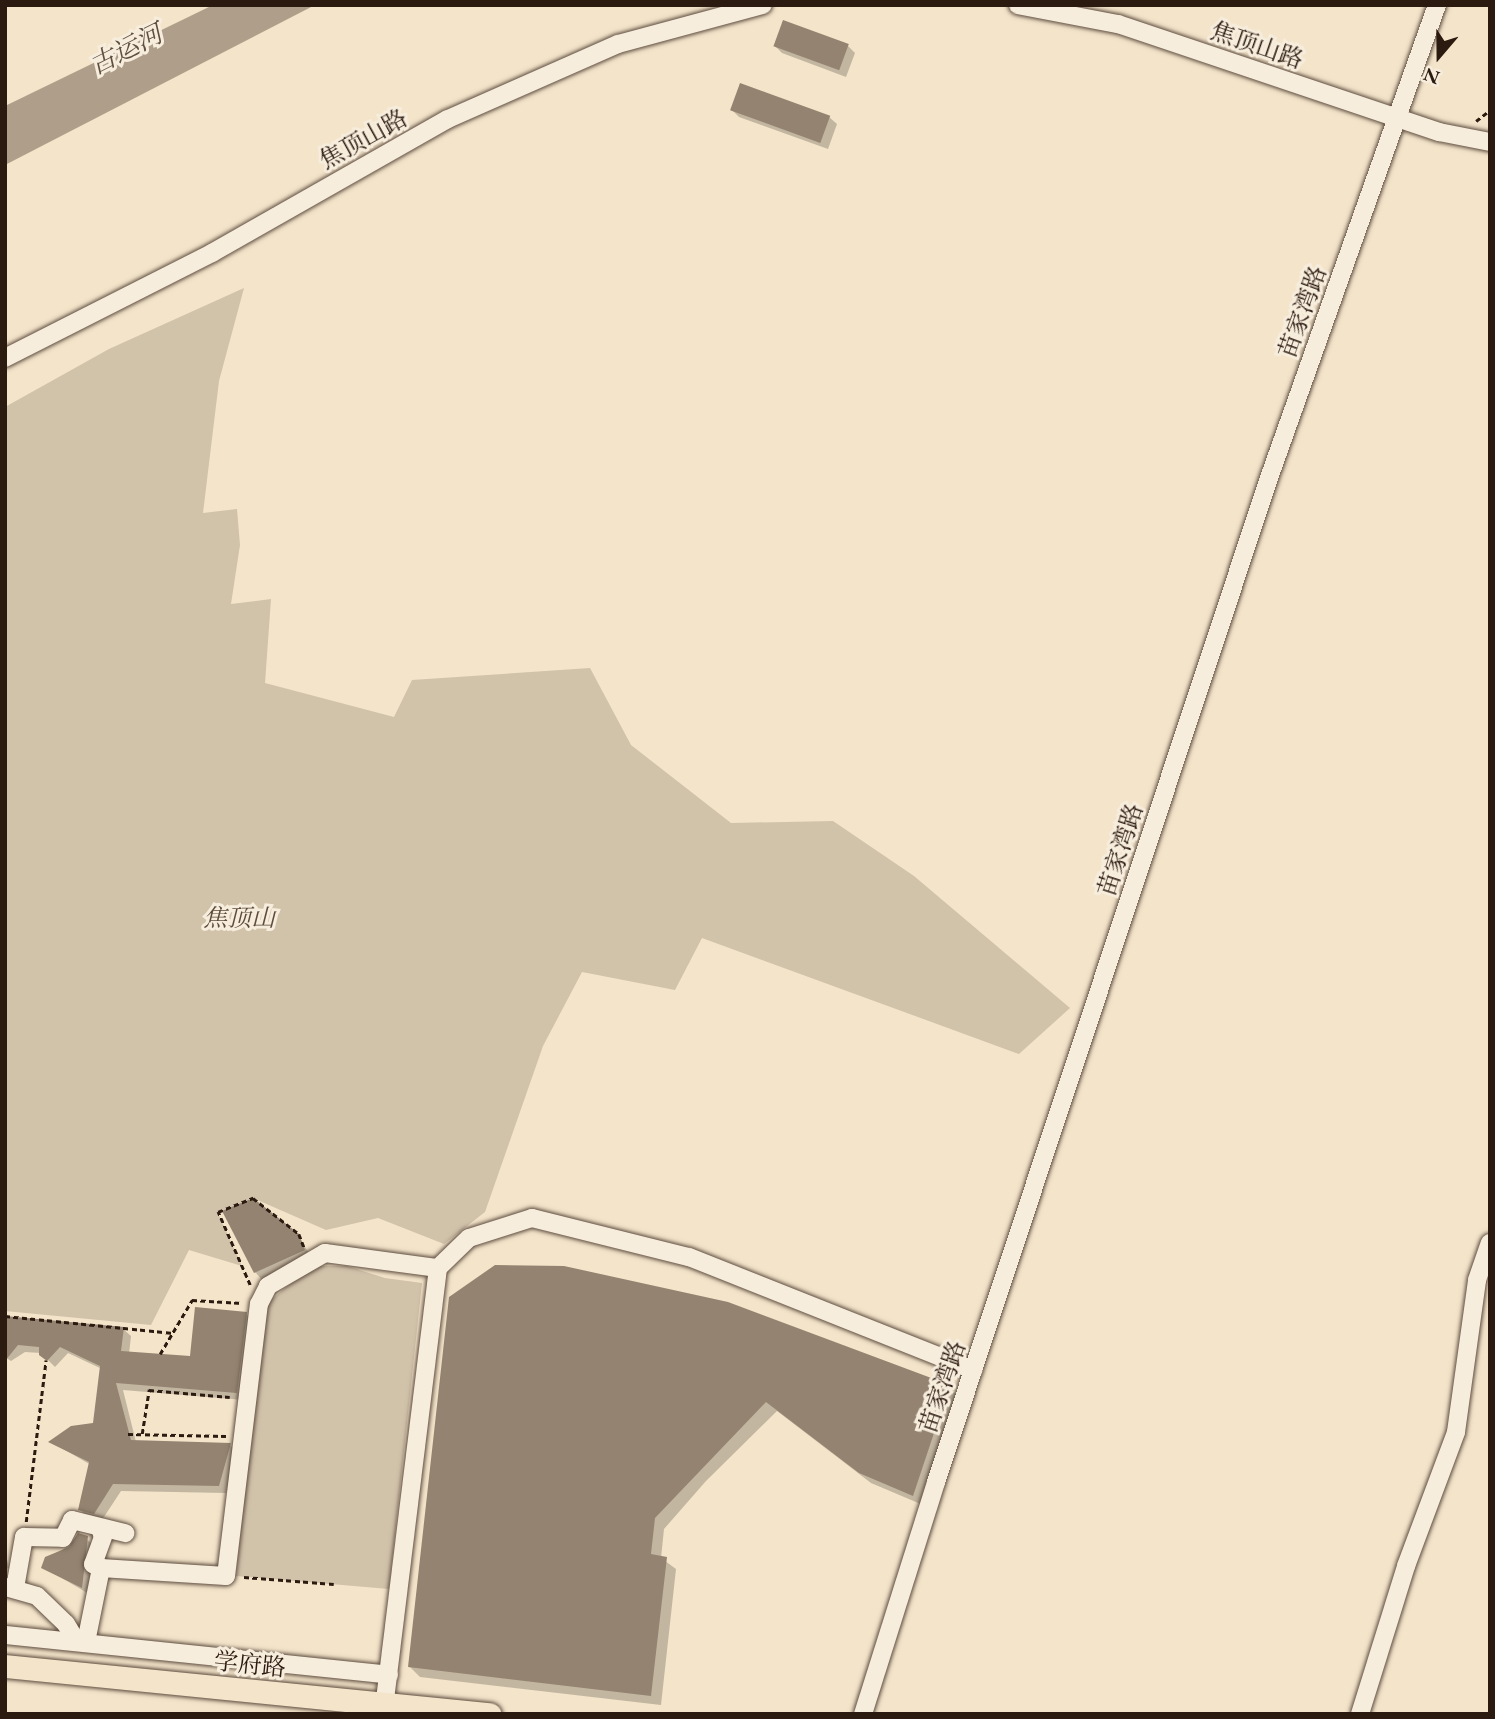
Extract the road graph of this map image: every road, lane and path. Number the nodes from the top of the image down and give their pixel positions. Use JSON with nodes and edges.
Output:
{"nodes":[{"id":1,"x":763,"y":5,"type":"edge"},
{"id":2,"x":1018,"y":5,"type":"edge"},
{"id":3,"x":1437,"y":6,"type":"edge"},
{"id":4,"x":1397,"y":118,"type":"junction"},
{"id":5,"x":1490,"y":142,"type":"edge"},
{"id":6,"x":5,"y":358,"type":"edge"},
{"id":7,"x":1490,"y":1243,"type":"edge"},
{"id":8,"x":310,"y":1262,"type":"junction"},
{"id":9,"x":431,"y":1268,"type":"junction"},
{"id":10,"x":259,"y":1304,"type":"junction"},
{"id":11,"x":5,"y":1315,"type":"edge"},
{"id":12,"x":173,"y":1333,"type":"junction"},
{"id":13,"x":160,"y":1354,"type":"dead end"},
{"id":14,"x":46,"y":1360,"type":"dead end"},
{"id":15,"x":974,"y":1370,"type":"junction"},
{"id":16,"x":247,"y":1399,"type":"junction"},
{"id":17,"x":128,"y":1434,"type":"dead end"},
{"id":18,"x":142,"y":1434,"type":"junction"},
{"id":19,"x":243,"y":1436,"type":"junction"},
{"id":20,"x":100,"y":1528,"type":"junction"},
{"id":21,"x":125,"y":1533,"type":"dead end"},
{"id":22,"x":24,"y":1537,"type":"junction"},
{"id":23,"x":101,"y":1568,"type":"junction"},
{"id":24,"x":226,"y":1576,"type":"junction"},
{"id":25,"x":334,"y":1584,"type":"dead end"},
{"id":26,"x":10,"y":1588,"type":"edge"},
{"id":27,"x":5,"y":1635,"type":"edge"},
{"id":28,"x":81,"y":1642,"type":"junction"},
{"id":29,"x":5,"y":1666,"type":"edge"},
{"id":30,"x":389,"y":1675,"type":"junction"},
{"id":31,"x":5,"y":1682,"type":"edge"},
{"id":32,"x":385,"y":1709,"type":"edge"},
{"id":33,"x":335,"y":1714,"type":"edge"},
{"id":34,"x":490,"y":1714,"type":"edge"},
{"id":35,"x":863,"y":1714,"type":"edge"},
{"id":36,"x":1360,"y":1714,"type":"edge"}],
"edges":[{"from":1,"to":6,"type":"street","name":"焦顶山路"},
{"from":2,"to":4,"type":"street","name":"焦顶山路"},
{"from":3,"to":4,"type":"street","name":"苗家湾路"},
{"from":4,"to":5,"type":"street","name":"焦顶山路"},
{"from":4,"to":15,"type":"street","name":"苗家湾路"},
{"from":7,"to":36,"type":"street"},
{"from":8,"to":9,"type":"street"},
{"from":8,"to":10,"type":"street"},
{"from":8,"to":10,"type":"path"},
{"from":9,"to":15,"type":"street"},
{"from":9,"to":30,"type":"street"},
{"from":10,"to":12,"type":"path"},
{"from":10,"to":16,"type":"street"},
{"from":11,"to":12,"type":"path"},
{"from":12,"to":13,"type":"path"},
{"from":14,"to":22,"type":"path"},
{"from":15,"to":35,"type":"street","name":"苗家湾路"},
{"from":16,"to":18,"type":"path"},
{"from":16,"to":19,"type":"street"},
{"from":17,"to":18,"type":"path"},
{"from":18,"to":19,"type":"path"},
{"from":19,"to":24,"type":"street"},
{"from":20,"to":21,"type":"street"},
{"from":20,"to":22,"type":"street"},
{"from":20,"to":23,"type":"street"},
{"from":22,"to":26,"type":"street"},
{"from":23,"to":24,"type":"street"},
{"from":23,"to":28,"type":"street"},
{"from":24,"to":25,"type":"path"},
{"from":26,"to":28,"type":"street"},
{"from":27,"to":28,"type":"street"},
{"from":28,"to":30,"type":"street"},
{"from":29,"to":32,"type":"main road","name":"学府路"},
{"from":30,"to":32,"type":"street"},
{"from":31,"to":33,"type":"main road","name":"学府路"},
{"from":32,"to":34,"type":"main road","name":"学府路"}]}
